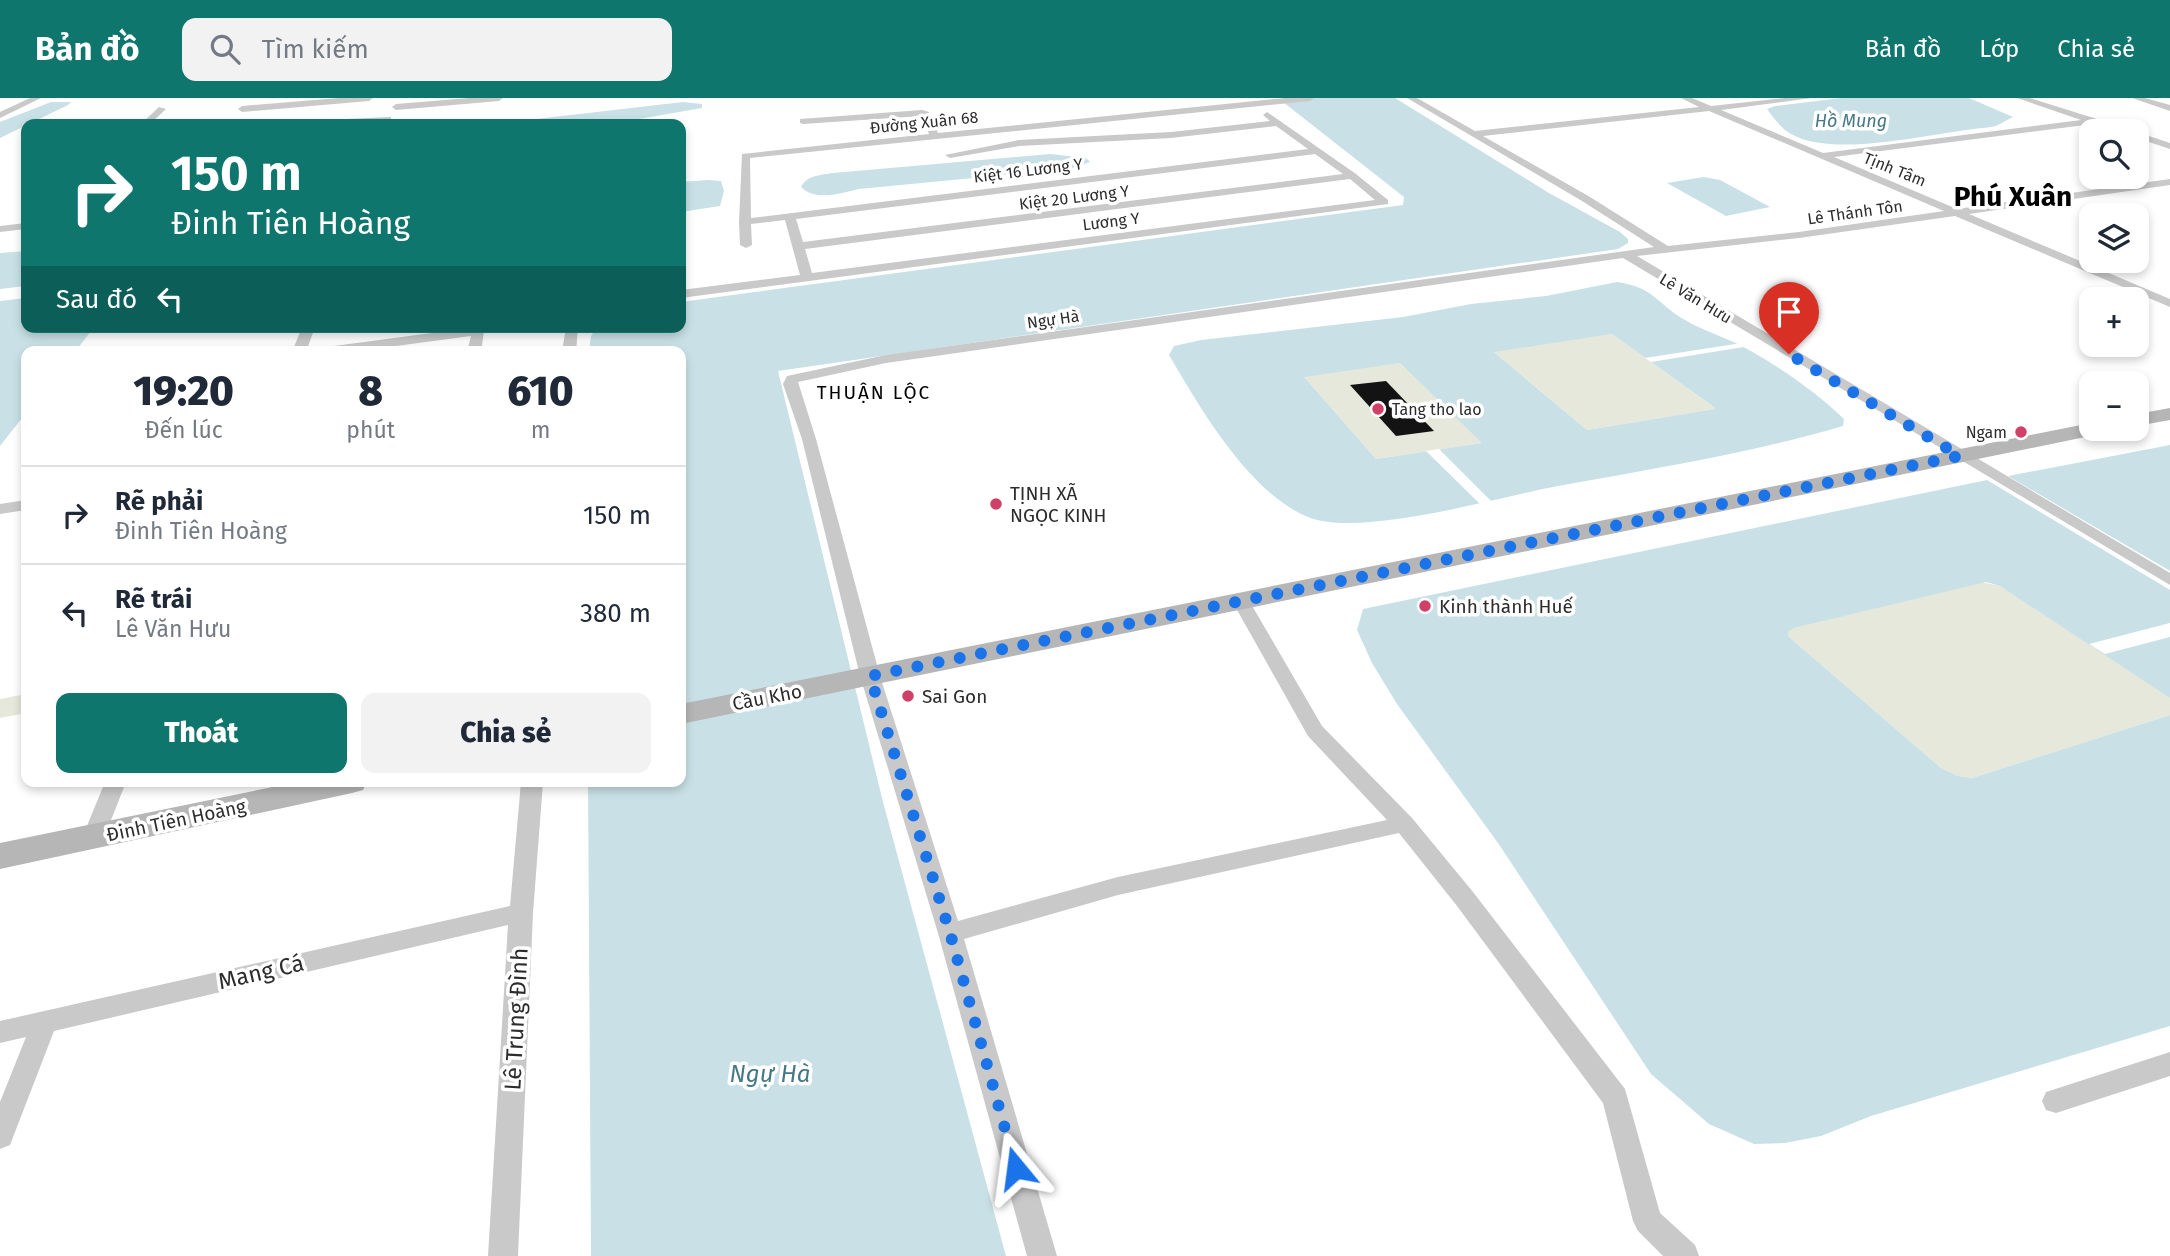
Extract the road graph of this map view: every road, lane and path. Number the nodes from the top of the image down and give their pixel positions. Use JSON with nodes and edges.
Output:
{"nodes":[{"id":1,"x":37,"y":98,"type":"edge"},
{"id":2,"x":165,"y":98,"type":"edge"},
{"id":3,"x":264,"y":98,"type":"edge"},
{"id":4,"x":369,"y":98,"type":"edge"},
{"id":5,"x":499,"y":98,"type":"edge"},
{"id":6,"x":1310,"y":98,"type":"edge"},
{"id":7,"x":1411,"y":98,"type":"edge"},
{"id":8,"x":1685,"y":98,"type":"edge"},
{"id":9,"x":1808,"y":98,"type":"edge"},
{"id":10,"x":2021,"y":98,"type":"edge"},
{"id":11,"x":2136,"y":98,"type":"edge"},
{"id":12,"x":399,"y":102,"type":"edge"},
{"id":13,"x":1254,"y":104,"type":"junction"},
{"id":14,"x":2170,"y":108,"type":"edge"},
{"id":15,"x":1709,"y":109,"type":"junction"},
{"id":16,"x":0,"y":115,"type":"edge"},
{"id":17,"x":865,"y":117,"type":"junction"},
{"id":18,"x":151,"y":119,"type":"edge"},
{"id":19,"x":390,"y":119,"type":"edge"},
{"id":20,"x":2087,"y":119,"type":"edge"},
{"id":21,"x":803,"y":121,"type":"dead end"},
{"id":22,"x":1276,"y":123,"type":"junction"},
{"id":23,"x":2079,"y":123,"type":"edge"},
{"id":24,"x":870,"y":128,"type":"dead end"},
{"id":25,"x":910,"y":128,"type":"dead end"},
{"id":26,"x":1473,"y":134,"type":"junction"},
{"id":27,"x":935,"y":137,"type":"junction"},
{"id":28,"x":916,"y":139,"type":"junction"},
{"id":29,"x":2149,"y":139,"type":"edge"},
{"id":30,"x":2170,"y":146,"type":"edge"},
{"id":31,"x":1316,"y":151,"type":"junction"},
{"id":32,"x":950,"y":155,"type":"dead end"},
{"id":33,"x":1821,"y":156,"type":"junction"},
{"id":34,"x":1146,"y":172,"type":"junction"},
{"id":35,"x":1352,"y":176,"type":"junction"},
{"id":36,"x":2170,"y":182,"type":"edge"},
{"id":37,"x":1180,"y":199,"type":"junction"},
{"id":38,"x":1960,"y":213,"type":"junction"},
{"id":39,"x":790,"y":217,"type":"junction"},
{"id":40,"x":744,"y":222,"type":"junction"},
{"id":41,"x":21,"y":227,"type":"edge"},
{"id":42,"x":0,"y":229,"type":"edge"},
{"id":43,"x":746,"y":245,"type":"dead end"},
{"id":44,"x":799,"y":246,"type":"junction"},
{"id":45,"x":1668,"y":251,"type":"junction"},
{"id":46,"x":1625,"y":254,"type":"junction"},
{"id":47,"x":1641,"y":265,"type":"junction"},
{"id":48,"x":1581,"y":273,"type":"dead end"},
{"id":49,"x":807,"y":277,"type":"junction"},
{"id":50,"x":686,"y":293,"type":"edge"},
{"id":51,"x":2170,"y":303,"type":"edge"},
{"id":52,"x":463,"y":333,"type":"edge"},
{"id":53,"x":364,"y":346,"type":"edge"},
{"id":54,"x":2170,"y":414,"type":"edge"},
{"id":55,"x":2149,"y":418,"type":"edge"},
{"id":56,"x":2079,"y":432,"type":"edge"},
{"id":57,"x":1960,"y":456,"type":"junction"},
{"id":58,"x":21,"y":507,"type":"edge"},
{"id":59,"x":0,"y":509,"type":"edge"},
{"id":60,"x":2170,"y":580,"type":"edge"},
{"id":61,"x":1241,"y":601,"type":"junction"},
{"id":62,"x":862,"y":678,"type":"junction"},
{"id":63,"x":686,"y":713,"type":"edge"},
{"id":64,"x":114,"y":787,"type":"edge"},
{"id":65,"x":329,"y":787,"type":"edge"},
{"id":66,"x":532,"y":787,"type":"edge"},
{"id":67,"x":1404,"y":824,"type":"junction"},
{"id":68,"x":93,"y":838,"type":"junction"},
{"id":69,"x":0,"y":856,"type":"edge"},
{"id":70,"x":522,"y":913,"type":"junction"},
{"id":71,"x":950,"y":933,"type":"junction"},
{"id":72,"x":45,"y":1022,"type":"junction"},
{"id":73,"x":0,"y":1032,"type":"edge"},
{"id":74,"x":2170,"y":1064,"type":"edge"},
{"id":75,"x":2056,"y":1101,"type":"dead end"},
{"id":76,"x":0,"y":1136,"type":"edge"},
{"id":77,"x":503,"y":1256,"type":"edge"},
{"id":78,"x":1042,"y":1256,"type":"edge"},
{"id":79,"x":1684,"y":1256,"type":"edge"}],
"edges":[{"from":1,"to":16,"type":"street"},
{"from":2,"to":18,"type":"street"},
{"from":3,"to":4,"type":"street"},
{"from":5,"to":12,"type":"street"},
{"from":6,"to":13,"type":"street","name":"Đường Xuân 68"},
{"from":7,"to":26,"type":"street","name":"Lê Văn Hưu"},
{"from":8,"to":15,"type":"street","name":"Tịnh Tâm"},
{"from":9,"to":15,"type":"street"},
{"from":10,"to":20,"type":"street"},
{"from":11,"to":14,"type":"street"},
{"from":12,"to":19,"type":"street"},
{"from":13,"to":22,"type":"street","name":"Lương Y"},
{"from":13,"to":27,"type":"street","name":"Đường Xuân 68"},
{"from":15,"to":26,"type":"street"},
{"from":15,"to":33,"type":"street","name":"Tịnh Tâm"},
{"from":17,"to":21,"type":"street"},
{"from":17,"to":24,"type":"street"},
{"from":17,"to":27,"type":"street"},
{"from":22,"to":31,"type":"street","name":"Lương Y"},
{"from":22,"to":32,"type":"street"},
{"from":23,"to":33,"type":"street"},
{"from":25,"to":28,"type":"street"},
{"from":26,"to":45,"type":"street","name":"Lê Văn Hưu"},
{"from":27,"to":28,"type":"street","name":"Đường Xuân 68"},
{"from":28,"to":40,"type":"street","name":"Đường Xuân 68"},
{"from":29,"to":30,"type":"street"},
{"from":31,"to":34,"type":"street","name":"Kiệt 16 Lương Y"},
{"from":31,"to":35,"type":"street","name":"Lương Y"},
{"from":33,"to":38,"type":"street","name":"Tịnh Tâm"},
{"from":34,"to":37,"type":"street"},
{"from":34,"to":39,"type":"street","name":"Kiệt 16 Lương Y"},
{"from":35,"to":37,"type":"street","name":"Kiệt 20 Lương Y"},
{"from":35,"to":49,"type":"street","name":"Lương Y"},
{"from":36,"to":38,"type":"street","name":"Lê Thánh Tôn"},
{"from":37,"to":44,"type":"street","name":"Kiệt 20 Lương Y"},
{"from":38,"to":45,"type":"street","name":"Lê Thánh Tôn"},
{"from":38,"to":51,"type":"street","name":"Tịnh Tâm"},
{"from":39,"to":40,"type":"street","name":"Kiệt 16 Lương Y"},
{"from":39,"to":44,"type":"street"},
{"from":40,"to":43,"type":"street"},
{"from":41,"to":42,"type":"street"},
{"from":44,"to":49,"type":"street"},
{"from":45,"to":46,"type":"street","name":"Lê Văn Hưu"},
{"from":46,"to":47,"type":"street","name":"Lê Văn Hưu"},
{"from":46,"to":62,"type":"street","name":"Ngự Hà"},
{"from":47,"to":48,"type":"street"},
{"from":47,"to":57,"type":"street","name":"Lê Văn Hưu"},
{"from":49,"to":50,"type":"street","name":"Lương Y"},
{"from":52,"to":53,"type":"street"},
{"from":54,"to":55,"type":"main road"},
{"from":56,"to":57,"type":"main road"},
{"from":57,"to":60,"type":"street","name":"Lê Văn Hưu"},
{"from":57,"to":61,"type":"main road"},
{"from":58,"to":59,"type":"street"},
{"from":61,"to":62,"type":"main road"},
{"from":61,"to":67,"type":"street"},
{"from":62,"to":63,"type":"main road","name":"Cầu Kho"},
{"from":62,"to":71,"type":"street"},
{"from":64,"to":68,"type":"street"},
{"from":65,"to":68,"type":"main road","name":"Đinh Tiên Hoàng"},
{"from":66,"to":70,"type":"street","name":"Lê Trung Đình"},
{"from":67,"to":71,"type":"street"},
{"from":67,"to":79,"type":"street"},
{"from":68,"to":69,"type":"main road","name":"Đinh Tiên Hoàng"},
{"from":70,"to":72,"type":"street","name":"Mang Cá"},
{"from":70,"to":77,"type":"street","name":"Lê Trung Đình"},
{"from":71,"to":78,"type":"street"},
{"from":72,"to":73,"type":"street","name":"Mang Cá"},
{"from":72,"to":76,"type":"street"},
{"from":74,"to":75,"type":"street"}]}
